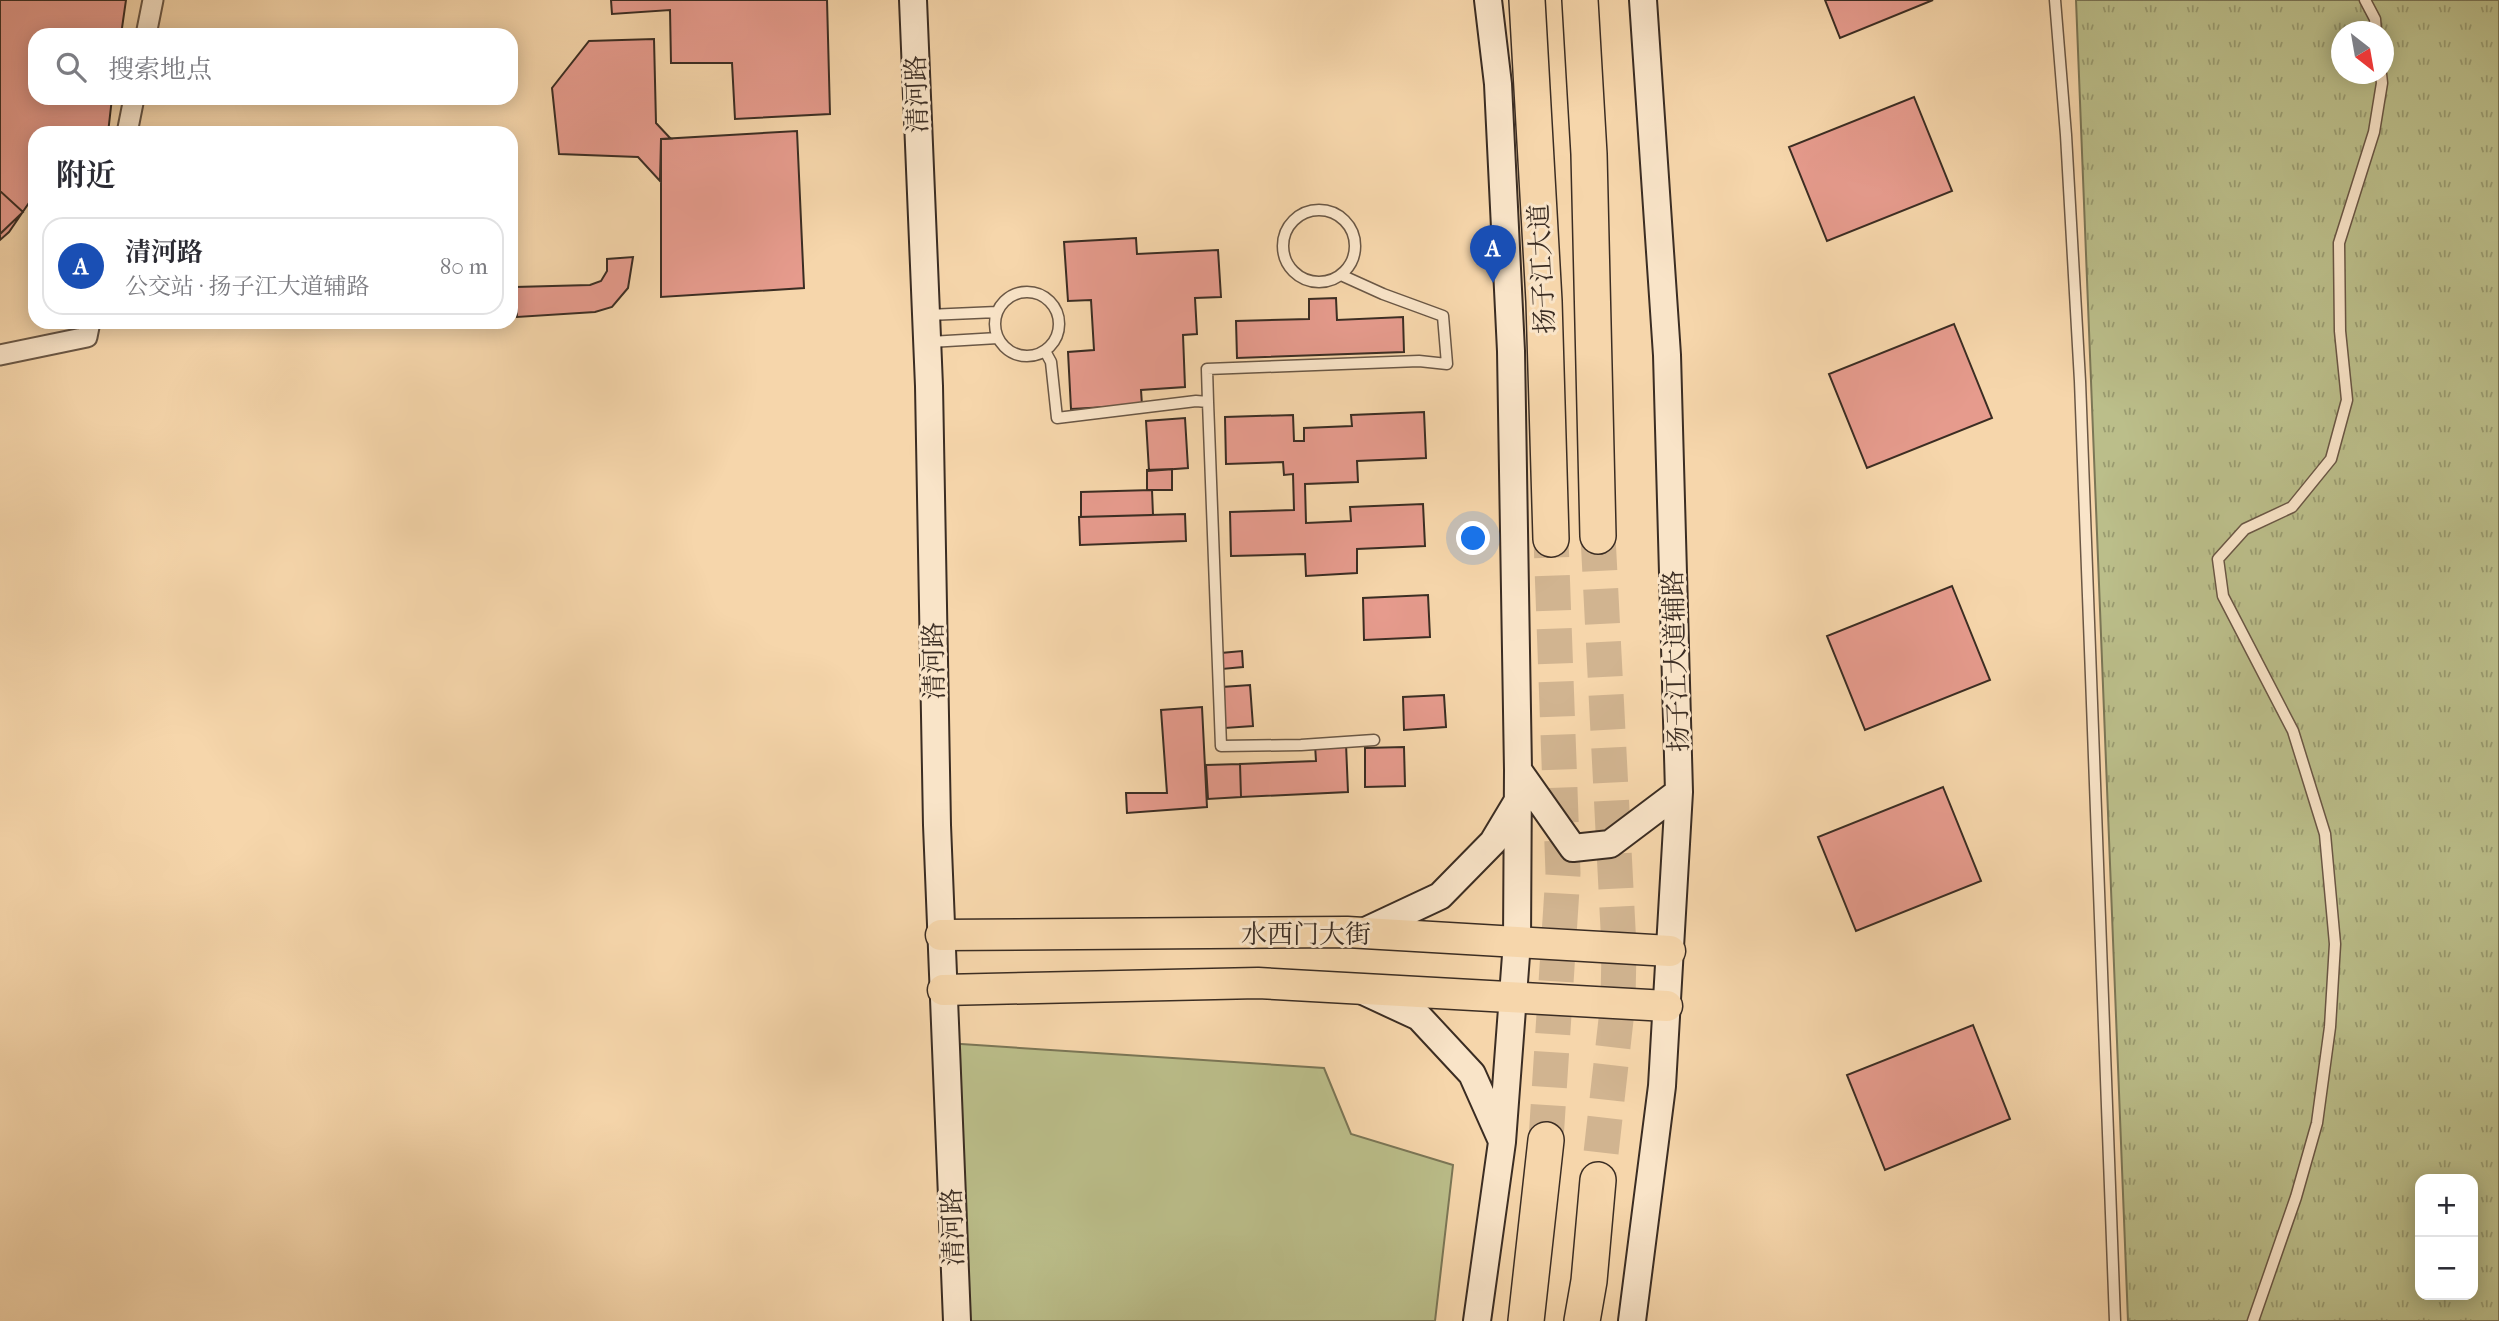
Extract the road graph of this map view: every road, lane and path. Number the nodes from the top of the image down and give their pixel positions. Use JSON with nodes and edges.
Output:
{"nodes":[{"id":1,"x":153,"y":0,"type":"edge"},
{"id":2,"x":913,"y":0,"type":"edge"},
{"id":3,"x":1488,"y":0,"type":"edge"},
{"id":4,"x":1527,"y":0,"type":"edge"},
{"id":5,"x":1580,"y":0,"type":"edge"},
{"id":6,"x":1643,"y":0,"type":"edge"},
{"id":7,"x":2055,"y":0,"type":"edge"},
{"id":8,"x":2365,"y":0,"type":"edge"},
{"id":9,"x":2375,"y":21,"type":"edge"},
{"id":10,"x":147,"y":28,"type":"edge"},
{"id":11,"x":2382,"y":84,"type":"edge"},
{"id":12,"x":133,"y":105,"type":"edge"},
{"id":13,"x":128,"y":126,"type":"edge"},
{"id":14,"x":1340,"y":275,"type":"junction"},
{"id":15,"x":998,"y":312,"type":"junction"},
{"id":16,"x":925,"y":315,"type":"junction"},
{"id":17,"x":89,"y":329,"type":"edge"},
{"id":18,"x":998,"y":338,"type":"junction"},
{"id":19,"x":926,"y":342,"type":"junction"},
{"id":20,"x":1045,"y":351,"type":"junction"},
{"id":21,"x":0,"y":355,"type":"edge"},
{"id":22,"x":1208,"y":402,"type":"junction"},
{"id":23,"x":1598,"y":536,"type":"tunnel mouth"},
{"id":24,"x":1551,"y":538,"type":"tunnel mouth"},
{"id":25,"x":1374,"y":740,"type":"dead end"},
{"id":26,"x":1518,"y":770,"type":"junction"},
{"id":27,"x":1679,"y":792,"type":"junction"},
{"id":28,"x":1518,"y":800,"type":"junction"},
{"id":29,"x":1361,"y":933,"type":"junction"},
{"id":30,"x":941,"y":935,"type":"junction"},
{"id":31,"x":1517,"y":942,"type":"junction"},
{"id":32,"x":1670,"y":951,"type":"junction"},
{"id":33,"x":1355,"y":988,"type":"junction"},
{"id":34,"x":943,"y":990,"type":"junction"},
{"id":35,"x":1513,"y":996,"type":"junction"},
{"id":36,"x":1667,"y":1006,"type":"junction"},
{"id":37,"x":1546,"y":1140,"type":"tunnel mouth"},
{"id":38,"x":1502,"y":1142,"type":"junction"},
{"id":39,"x":1598,"y":1180,"type":"tunnel mouth"},
{"id":40,"x":957,"y":1321,"type":"edge"},
{"id":41,"x":1477,"y":1321,"type":"edge"},
{"id":42,"x":1526,"y":1321,"type":"edge"},
{"id":43,"x":1582,"y":1321,"type":"edge"},
{"id":44,"x":1632,"y":1321,"type":"edge"},
{"id":45,"x":2115,"y":1321,"type":"edge"},
{"id":46,"x":2253,"y":1321,"type":"edge"}],
"edges":[{"from":1,"to":10,"type":"street"},
{"from":2,"to":16,"type":"main road","name":"清河路"},
{"from":3,"to":26,"type":"main road"},
{"from":4,"to":24,"type":"highway","name":"扬子江大道"},
{"from":5,"to":23,"type":"highway","name":"扬子江大道"},
{"from":6,"to":27,"type":"main road","name":"扬子江大道辅路"},
{"from":7,"to":45,"type":"lane"},
{"from":8,"to":9,"type":"lane"},
{"from":11,"to":46,"type":"lane"},
{"from":12,"to":13,"type":"street"},
{"from":14,"to":14,"type":"lane"},
{"from":14,"to":22,"type":"lane"},
{"from":15,"to":16,"type":"lane"},
{"from":15,"to":18,"type":"lane"},
{"from":15,"to":20,"type":"lane"},
{"from":16,"to":19,"type":"main road","name":"清河路"},
{"from":17,"to":21,"type":"street"},
{"from":18,"to":19,"type":"lane"},
{"from":18,"to":20,"type":"lane"},
{"from":19,"to":30,"type":"main road","name":"清河路"},
{"from":20,"to":22,"type":"lane"},
{"from":22,"to":25,"type":"lane"},
{"from":26,"to":27,"type":"main road"},
{"from":26,"to":28,"type":"main road"},
{"from":27,"to":32,"type":"main road","name":"扬子江大道辅路"},
{"from":28,"to":29,"type":"main road"},
{"from":28,"to":31,"type":"main road"},
{"from":29,"to":30,"type":"main road","name":"水西门大街"},
{"from":29,"to":31,"type":"main road","name":"水西门大街"},
{"from":30,"to":34,"type":"main road","name":"清河路"},
{"from":31,"to":32,"type":"main road","name":"水西门大街"},
{"from":31,"to":35,"type":"main road"},
{"from":32,"to":36,"type":"main road","name":"扬子江大道辅路"},
{"from":33,"to":34,"type":"main road","name":"水西门大街"},
{"from":33,"to":35,"type":"main road","name":"水西门大街"},
{"from":33,"to":38,"type":"main road"},
{"from":34,"to":40,"type":"main road","name":"清河路"},
{"from":35,"to":36,"type":"main road","name":"水西门大街"},
{"from":35,"to":38,"type":"main road"},
{"from":36,"to":44,"type":"main road","name":"扬子江大道辅路"},
{"from":37,"to":42,"type":"highway"},
{"from":38,"to":41,"type":"main road"},
{"from":39,"to":43,"type":"highway"}]}
